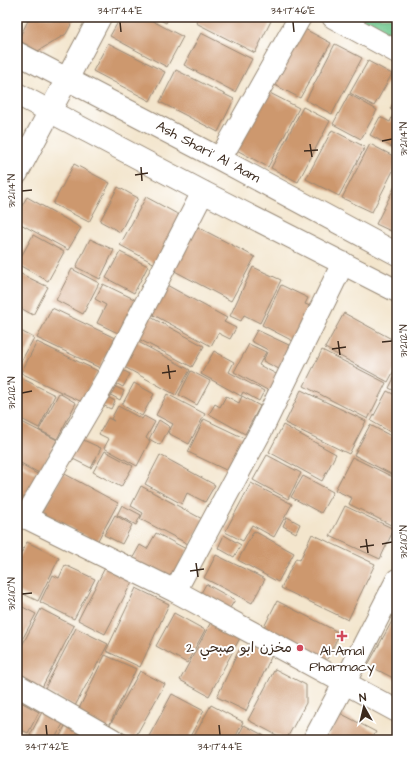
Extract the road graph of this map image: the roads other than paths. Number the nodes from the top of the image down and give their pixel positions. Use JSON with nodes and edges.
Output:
{"nodes":[{"id":1,"x":100,"y":17,"type":"edge"},
{"id":2,"x":300,"y":17,"type":"edge"},
{"id":3,"x":333,"y":17,"type":"edge"},
{"id":4,"x":397,"y":52,"type":"edge"},
{"id":5,"x":17,"y":53,"type":"edge"},
{"id":6,"x":67,"y":79,"type":"junction"},
{"id":7,"x":17,"y":94,"type":"edge"},
{"id":8,"x":50,"y":111,"type":"junction"},
{"id":9,"x":220,"y":158,"type":"junction"},
{"id":10,"x":17,"y":173,"type":"edge"},
{"id":11,"x":203,"y":192,"type":"junction"},
{"id":12,"x":397,"y":254,"type":"edge"},
{"id":13,"x":343,"y":263,"type":"junction"},
{"id":14,"x":397,"y":291,"type":"edge"},
{"id":15,"x":21,"y":515,"type":"edge"},
{"id":16,"x":397,"y":580,"type":"edge"},
{"id":17,"x":175,"y":591,"type":"junction"},
{"id":18,"x":345,"y":682,"type":"junction"},
{"id":19,"x":17,"y":685,"type":"edge"},
{"id":20,"x":397,"y":711,"type":"edge"},
{"id":21,"x":113,"y":740,"type":"edge"},
{"id":22,"x":314,"y":740,"type":"edge"}],
"edges":[{"from":1,"to":6,"type":"street"},
{"from":2,"to":9,"type":"street"},
{"from":3,"to":4,"type":"street"},
{"from":5,"to":6,"type":"street","name":"Ash Shari' Al 'Aam"},
{"from":6,"to":8,"type":"street"},
{"from":6,"to":9,"type":"street","name":"Ash Shari' Al 'Aam"},
{"from":7,"to":8,"type":"street"},
{"from":8,"to":10,"type":"street"},
{"from":8,"to":11,"type":"street"},
{"from":9,"to":12,"type":"street","name":"Ash Shari' Al 'Aam"},
{"from":11,"to":13,"type":"street"},
{"from":11,"to":15,"type":"street"},
{"from":13,"to":14,"type":"street"},
{"from":13,"to":17,"type":"street"},
{"from":15,"to":17,"type":"street"},
{"from":16,"to":18,"type":"street"},
{"from":17,"to":18,"type":"street"},
{"from":18,"to":20,"type":"street"},
{"from":18,"to":22,"type":"street"},
{"from":19,"to":21,"type":"street"}]}
